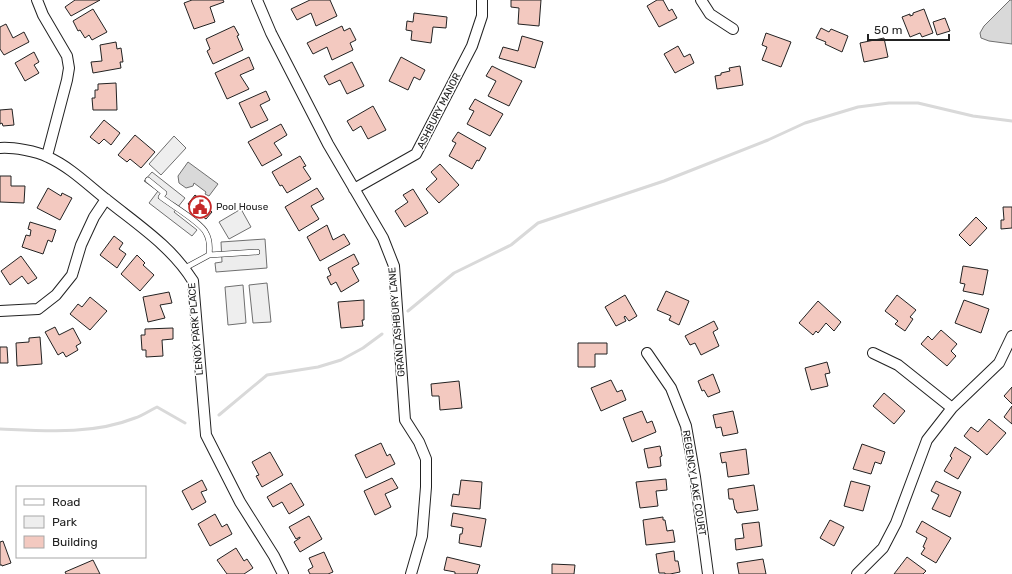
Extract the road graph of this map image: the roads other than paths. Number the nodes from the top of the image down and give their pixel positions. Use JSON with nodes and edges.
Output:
{"nodes":[{"id":1,"x":37,"y":0,"type":"edge"},
{"id":2,"x":257,"y":0,"type":"edge"},
{"id":3,"x":482,"y":0,"type":"edge"},
{"id":4,"x":701,"y":0,"type":"edge"},
{"id":5,"x":733,"y":29,"type":"dead end"},
{"id":6,"x":0,"y":148,"type":"edge"},
{"id":7,"x":47,"y":156,"type":"junction"},
{"id":8,"x":148,"y":180,"type":"dead end"},
{"id":9,"x":354,"y":189,"type":"junction"},
{"id":10,"x":106,"y":199,"type":"junction"},
{"id":11,"x":257,"y":252,"type":"dead end"},
{"id":12,"x":209,"y":255,"type":"junction"},
{"id":13,"x":185,"y":268,"type":"junction"},
{"id":14,"x":0,"y":311,"type":"edge"},
{"id":15,"x":1012,"y":336,"type":"edge"},
{"id":16,"x":647,"y":353,"type":"dead end"},
{"id":17,"x":873,"y":353,"type":"dead end"},
{"id":18,"x":952,"y":408,"type":"junction"},
{"id":19,"x":283,"y":574,"type":"edge"},
{"id":20,"x":412,"y":574,"type":"edge"},
{"id":21,"x":708,"y":574,"type":"edge"},
{"id":22,"x":857,"y":574,"type":"edge"}],
"edges":[{"from":1,"to":7,"type":"street"},
{"from":2,"to":9,"type":"street","name":"GRAND ASHBURY LANE"},
{"from":3,"to":9,"type":"street","name":"ASHBURY MANOR"},
{"from":4,"to":5,"type":"street"},
{"from":6,"to":7,"type":"street","name":"LENOX PARK PLACE"},
{"from":7,"to":10,"type":"street","name":"LENOX PARK PLACE"},
{"from":8,"to":12,"type":"lane"},
{"from":9,"to":20,"type":"street","name":"GRAND ASHBURY LANE"},
{"from":10,"to":13,"type":"street","name":"LENOX PARK PLACE"},
{"from":10,"to":14,"type":"street"},
{"from":11,"to":12,"type":"lane"},
{"from":12,"to":13,"type":"lane"},
{"from":13,"to":19,"type":"street","name":"LENOX PARK PLACE"},
{"from":15,"to":18,"type":"street"},
{"from":16,"to":21,"type":"street","name":"REGENCY LAKE COURT"},
{"from":17,"to":18,"type":"street"},
{"from":18,"to":22,"type":"street"}]}
